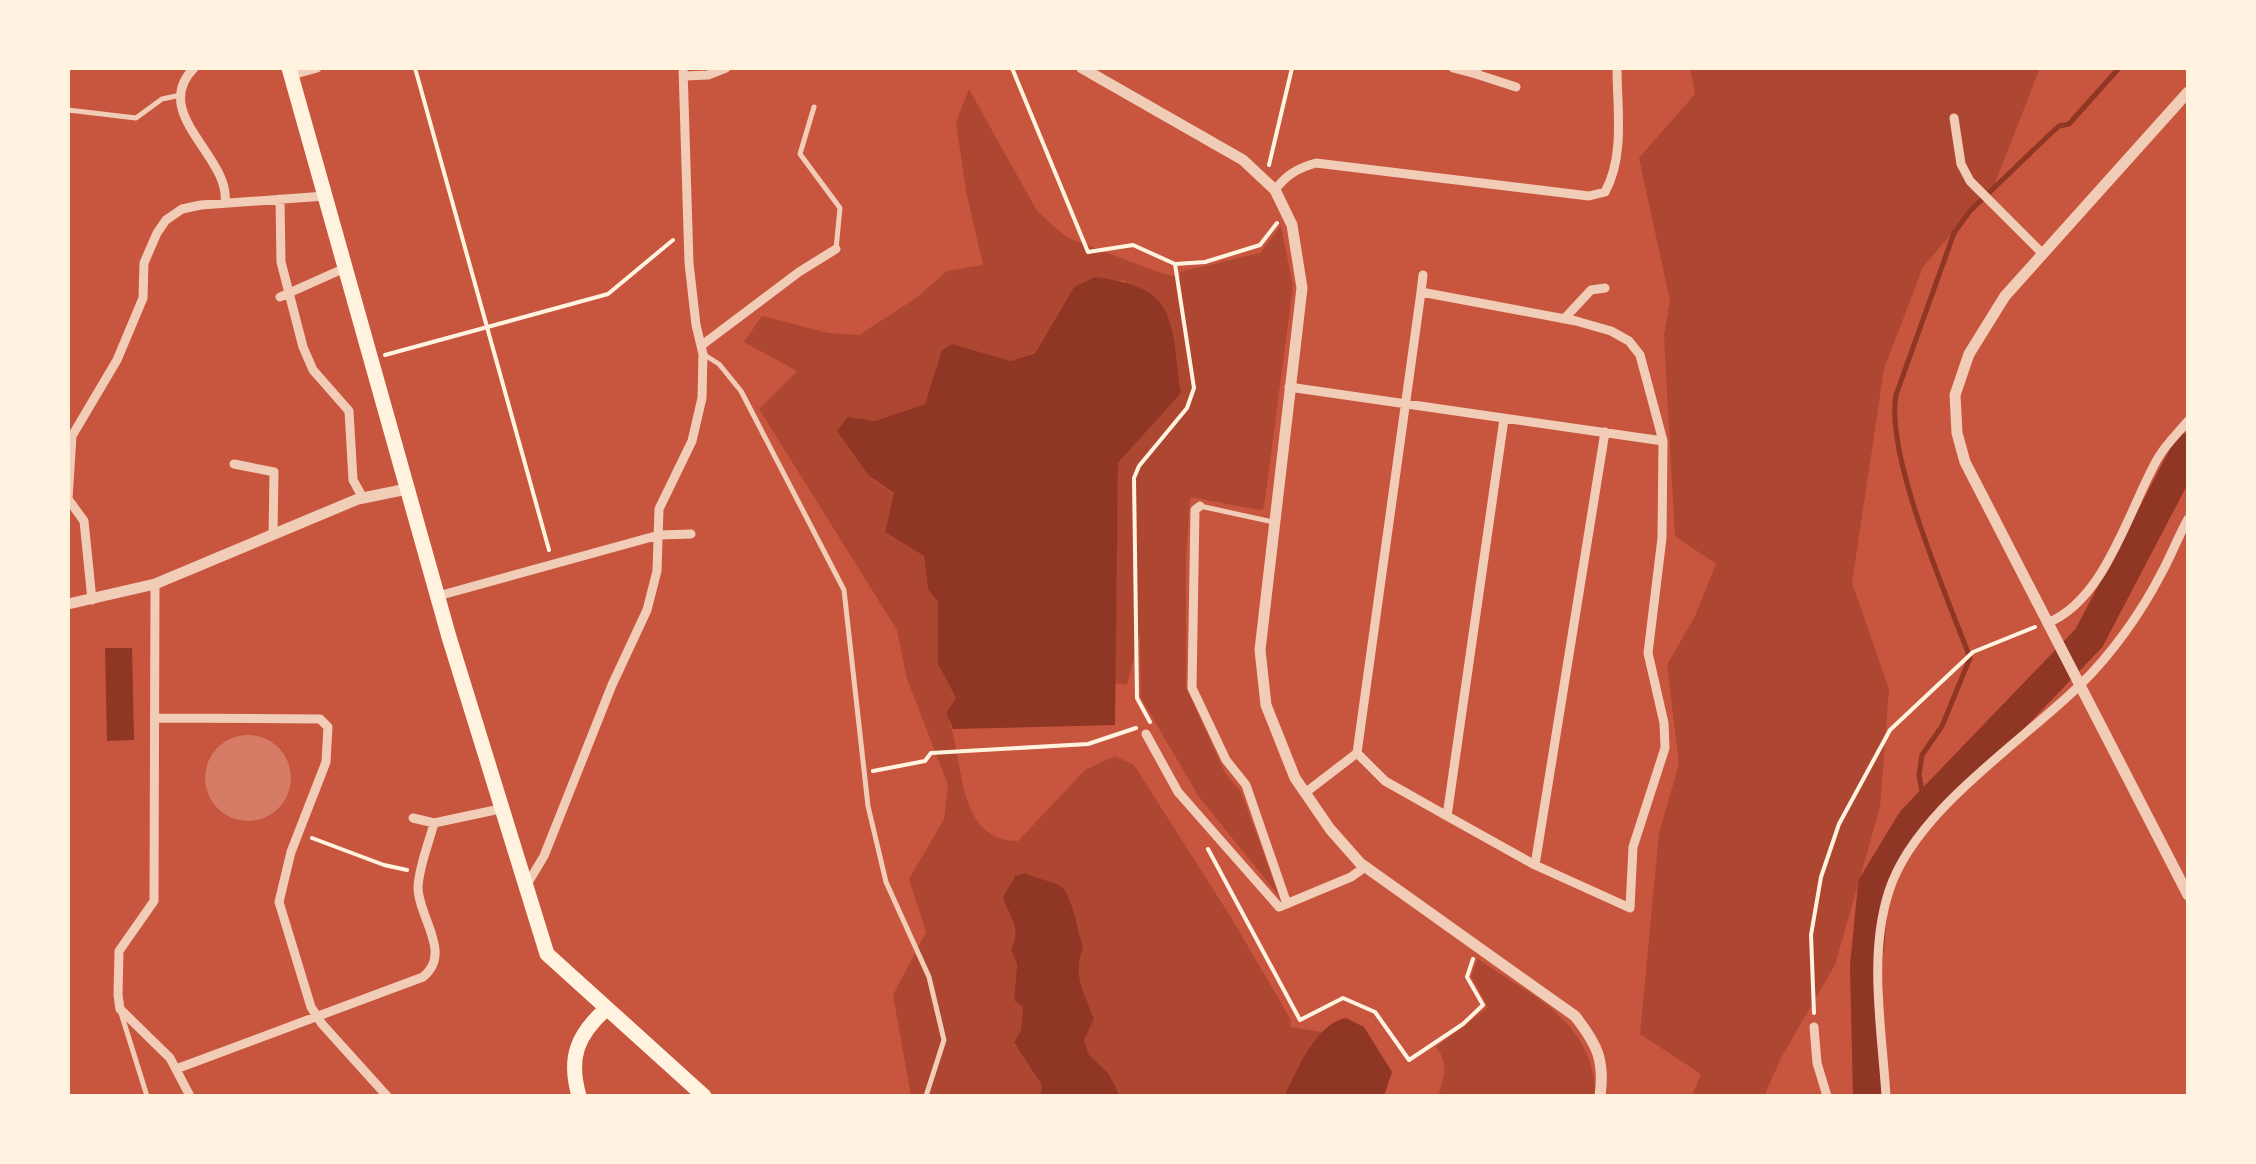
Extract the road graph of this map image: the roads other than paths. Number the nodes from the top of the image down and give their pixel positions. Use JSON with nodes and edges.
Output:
{"nodes":[{"id":1,"x":194,"y":68,"type":"edge"},
{"id":2,"x":317,"y":68,"type":"edge"},
{"id":3,"x":726,"y":68,"type":"edge"},
{"id":4,"x":1082,"y":68,"type":"edge"},
{"id":5,"x":1453,"y":68,"type":"edge"},
{"id":6,"x":1617,"y":68,"type":"edge"},
{"id":7,"x":290,"y":71,"type":"edge"},
{"id":8,"x":1477,"y":71,"type":"edge"},
{"id":9,"x":684,"y":72,"type":"edge"},
{"id":10,"x":1516,"y":86,"type":"dead end"},
{"id":11,"x":2188,"y":92,"type":"edge"},
{"id":12,"x":181,"y":94,"type":"junction"},
{"id":13,"x":814,"y":108,"type":"dead end"},
{"id":14,"x":68,"y":110,"type":"edge"},
{"id":15,"x":1954,"y":118,"type":"dead end"},
{"id":16,"x":1275,"y":190,"type":"junction"},
{"id":17,"x":326,"y":196,"type":"junction"},
{"id":18,"x":280,"y":199,"type":"junction"},
{"id":19,"x":225,"y":203,"type":"junction"},
{"id":20,"x":836,"y":249,"type":"joint"},
{"id":21,"x":2043,"y":254,"type":"junction"},
{"id":22,"x":346,"y":268,"type":"junction"},
{"id":23,"x":1423,"y":275,"type":"dead end"},
{"id":24,"x":1605,"y":288,"type":"dead end"},
{"id":25,"x":1421,"y":292,"type":"junction"},
{"id":26,"x":284,"y":295,"type":"junction"},
{"id":27,"x":1564,"y":318,"type":"junction"},
{"id":28,"x":702,"y":350,"type":"junction"},
{"id":29,"x":1289,"y":387,"type":"junction"},
{"id":30,"x":1405,"y":406,"type":"junction"},
{"id":31,"x":1504,"y":418,"type":"junction"},
{"id":32,"x":2188,"y":421,"type":"edge"},
{"id":33,"x":1605,"y":432,"type":"junction"},
{"id":34,"x":1663,"y":441,"type":"junction"},
{"id":35,"x":234,"y":464,"type":"dead end"},
{"id":36,"x":407,"y":490,"type":"junction"},
{"id":37,"x":363,"y":498,"type":"junction"},
{"id":38,"x":68,"y":499,"type":"edge"},
{"id":39,"x":1200,"y":506,"type":"joint"},
{"id":40,"x":2188,"y":520,"type":"edge"},
{"id":41,"x":1273,"y":522,"type":"junction"},
{"id":42,"x":273,"y":534,"type":"junction"},
{"id":43,"x":691,"y":534,"type":"dead end"},
{"id":44,"x":659,"y":535,"type":"junction"},
{"id":45,"x":156,"y":584,"type":"junction"},
{"id":46,"x":438,"y":596,"type":"junction"},
{"id":47,"x":92,"y":600,"type":"junction"},
{"id":48,"x":68,"y":604,"type":"edge"},
{"id":49,"x":2048,"y":626,"type":"junction"},
{"id":50,"x":2077,"y":682,"type":"junction"},
{"id":51,"x":155,"y":718,"type":"junction"},
{"id":52,"x":1150,"y":731,"type":"road end"},
{"id":53,"x":1358,"y":753,"type":"junction"},
{"id":54,"x":1306,"y":793,"type":"junction"},
{"id":55,"x":500,"y":809,"type":"junction"},
{"id":56,"x":1447,"y":816,"type":"junction"},
{"id":57,"x":413,"y":818,"type":"dead end"},
{"id":58,"x":434,"y":823,"type":"junction"},
{"id":59,"x":1535,"y":865,"type":"junction"},
{"id":60,"x":1365,"y":867,"type":"junction"},
{"id":61,"x":524,"y":888,"type":"junction"},
{"id":62,"x":2188,"y":895,"type":"edge"},
{"id":63,"x":1287,"y":904,"type":"junction"},
{"id":64,"x":120,"y":1009,"type":"junction"},
{"id":65,"x":606,"y":1009,"type":"junction"},
{"id":66,"x":317,"y":1017,"type":"junction"},
{"id":67,"x":1814,"y":1027,"type":"road end"},
{"id":68,"x":176,"y":1069,"type":"junction"},
{"id":69,"x":574,"y":1093,"type":"edge"},
{"id":70,"x":147,"y":1096,"type":"edge"},
{"id":71,"x":190,"y":1096,"type":"edge"},
{"id":72,"x":387,"y":1096,"type":"edge"},
{"id":73,"x":704,"y":1096,"type":"edge"},
{"id":74,"x":926,"y":1096,"type":"edge"},
{"id":75,"x":1600,"y":1096,"type":"edge"},
{"id":76,"x":1827,"y":1096,"type":"edge"},
{"id":77,"x":1886,"y":1096,"type":"edge"}],
"edges":[{"from":1,"to":12,"type":"street"},
{"from":2,"to":7,"type":"street"},
{"from":3,"to":9,"type":"street"},
{"from":4,"to":16,"type":"street"},
{"from":5,"to":8,"type":"street"},
{"from":6,"to":16,"type":"street"},
{"from":7,"to":17,"type":"main road"},
{"from":8,"to":10,"type":"street"},
{"from":9,"to":28,"type":"street"},
{"from":11,"to":21,"type":"street"},
{"from":12,"to":14,"type":"lane"},
{"from":12,"to":19,"type":"street"},
{"from":13,"to":20,"type":"lane"},
{"from":15,"to":21,"type":"street"},
{"from":16,"to":29,"type":"street"},
{"from":17,"to":18,"type":"street"},
{"from":17,"to":22,"type":"main road"},
{"from":18,"to":19,"type":"street"},
{"from":18,"to":26,"type":"street"},
{"from":19,"to":38,"type":"street"},
{"from":20,"to":28,"type":"street"},
{"from":21,"to":49,"type":"street"},
{"from":22,"to":26,"type":"street"},
{"from":22,"to":36,"type":"main road"},
{"from":23,"to":25,"type":"street"},
{"from":24,"to":27,"type":"street"},
{"from":25,"to":27,"type":"street"},
{"from":25,"to":30,"type":"street"},
{"from":26,"to":37,"type":"street"},
{"from":27,"to":34,"type":"street"},
{"from":28,"to":44,"type":"street"},
{"from":28,"to":74,"type":"lane"},
{"from":29,"to":30,"type":"street"},
{"from":29,"to":41,"type":"street"},
{"from":30,"to":31,"type":"street"},
{"from":30,"to":53,"type":"street"},
{"from":31,"to":33,"type":"street"},
{"from":31,"to":56,"type":"street"},
{"from":32,"to":49,"type":"street"},
{"from":33,"to":34,"type":"street"},
{"from":33,"to":59,"type":"street"},
{"from":34,"to":59,"type":"street"},
{"from":35,"to":42,"type":"street"},
{"from":36,"to":37,"type":"street"},
{"from":36,"to":46,"type":"main road"},
{"from":37,"to":42,"type":"street"},
{"from":38,"to":47,"type":"street"},
{"from":39,"to":41,"type":"lane"},
{"from":39,"to":63,"type":"street"},
{"from":40,"to":50,"type":"street"},
{"from":41,"to":54,"type":"street"},
{"from":42,"to":45,"type":"street"},
{"from":43,"to":44,"type":"street"},
{"from":44,"to":46,"type":"street"},
{"from":44,"to":61,"type":"street"},
{"from":45,"to":47,"type":"street"},
{"from":45,"to":51,"type":"street"},
{"from":46,"to":55,"type":"main road"},
{"from":47,"to":48,"type":"street"},
{"from":49,"to":50,"type":"street"},
{"from":50,"to":62,"type":"street"},
{"from":50,"to":77,"type":"street"},
{"from":51,"to":64,"type":"street"},
{"from":51,"to":66,"type":"street"},
{"from":52,"to":63,"type":"street"},
{"from":53,"to":54,"type":"street"},
{"from":53,"to":56,"type":"street"},
{"from":54,"to":60,"type":"street"},
{"from":55,"to":58,"type":"street"},
{"from":55,"to":61,"type":"main road"},
{"from":56,"to":59,"type":"street"},
{"from":57,"to":58,"type":"street"},
{"from":58,"to":66,"type":"street"},
{"from":60,"to":63,"type":"street"},
{"from":60,"to":75,"type":"street"},
{"from":61,"to":65,"type":"main road"},
{"from":64,"to":68,"type":"street"},
{"from":64,"to":70,"type":"lane"},
{"from":65,"to":69,"type":"main road"},
{"from":65,"to":73,"type":"main road"},
{"from":66,"to":68,"type":"street"},
{"from":66,"to":72,"type":"street"},
{"from":67,"to":76,"type":"street"},
{"from":68,"to":71,"type":"street"}]}
